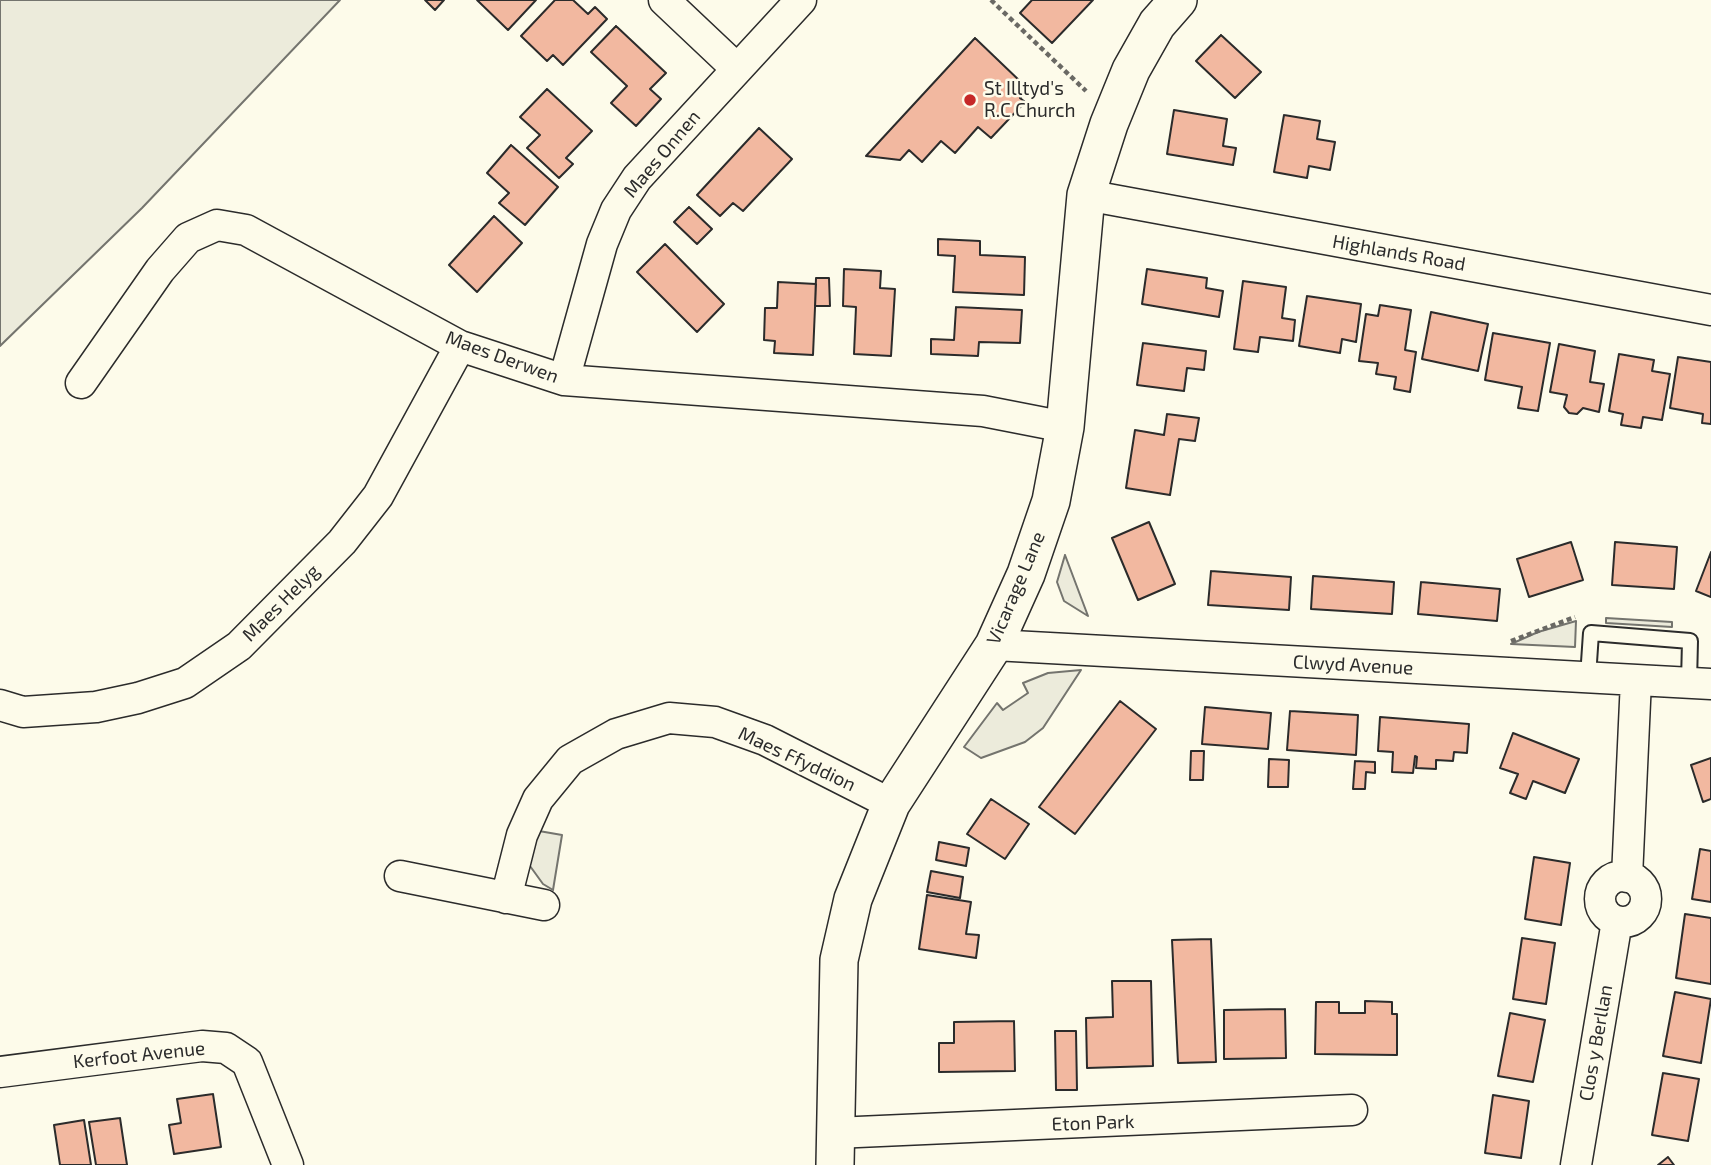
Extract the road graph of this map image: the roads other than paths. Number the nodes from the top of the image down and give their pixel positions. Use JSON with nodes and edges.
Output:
{"nodes":[{"id":1,"x":664,"y":0,"type":"edge"},
{"id":2,"x":802,"y":0,"type":"edge"},
{"id":3,"x":1178,"y":0,"type":"edge"},
{"id":4,"x":737,"y":69,"type":"junction"},
{"id":5,"x":1086,"y":195,"type":"junction"},
{"id":6,"x":1711,"y":310,"type":"edge"},
{"id":7,"x":460,"y":346,"type":"junction"},
{"id":8,"x":564,"y":380,"type":"junction"},
{"id":9,"x":80,"y":383,"type":"dead end"},
{"id":10,"x":1065,"y":427,"type":"junction"},
{"id":11,"x":994,"y":645,"type":"junction"},
{"id":12,"x":1588,"y":677,"type":"junction"},
{"id":13,"x":1636,"y":681,"type":"junction"},
{"id":14,"x":1700,"y":683,"type":"edge"},
{"id":15,"x":0,"y":705,"type":"edge"},
{"id":16,"x":891,"y":804,"type":"junction"},
{"id":17,"x":400,"y":876,"type":"dead end"},
{"id":18,"x":506,"y":898,"type":"junction"},
{"id":19,"x":544,"y":905,"type":"dead end"},
{"id":20,"x":0,"y":1072,"type":"edge"},
{"id":21,"x":1352,"y":1110,"type":"dead end"},
{"id":22,"x":835,"y":1149,"type":"edge"},
{"id":23,"x":288,"y":1165,"type":"edge"},
{"id":24,"x":1576,"y":1165,"type":"edge"}],
"edges":[{"from":1,"to":4,"type":"street"},
{"from":2,"to":4,"type":"street","name":"Maes Onnen"},
{"from":3,"to":5,"type":"street","name":"Vicarage Lane"},
{"from":4,"to":8,"type":"street","name":"Maes Onnen"},
{"from":5,"to":6,"type":"street","name":"Highlands Road"},
{"from":5,"to":10,"type":"street","name":"Vicarage Lane"},
{"from":7,"to":8,"type":"street","name":"Maes Derwen"},
{"from":7,"to":9,"type":"street","name":"Maes Derwen"},
{"from":7,"to":15,"type":"street","name":"Maes Helyg"},
{"from":8,"to":10,"type":"street","name":"Maes Derwen"},
{"from":10,"to":11,"type":"street","name":"Vicarage Lane"},
{"from":11,"to":12,"type":"street","name":"Clwyd Avenue"},
{"from":11,"to":16,"type":"street","name":"Vicarage Lane"},
{"from":12,"to":13,"type":"street","name":"Clwyd Avenue"},
{"from":12,"to":14,"type":"lane"},
{"from":13,"to":14,"type":"street","name":"Clwyd Avenue"},
{"from":13,"to":24,"type":"street","name":"Clos y Berllan"},
{"from":16,"to":18,"type":"street","name":"Maes Ffyddion"},
{"from":16,"to":22,"type":"street","name":"Vicarage Lane"},
{"from":17,"to":18,"type":"street"},
{"from":18,"to":19,"type":"street"},
{"from":20,"to":23,"type":"street","name":"Kerfoot Avenue"},
{"from":21,"to":22,"type":"street","name":"Eton Park"}]}
